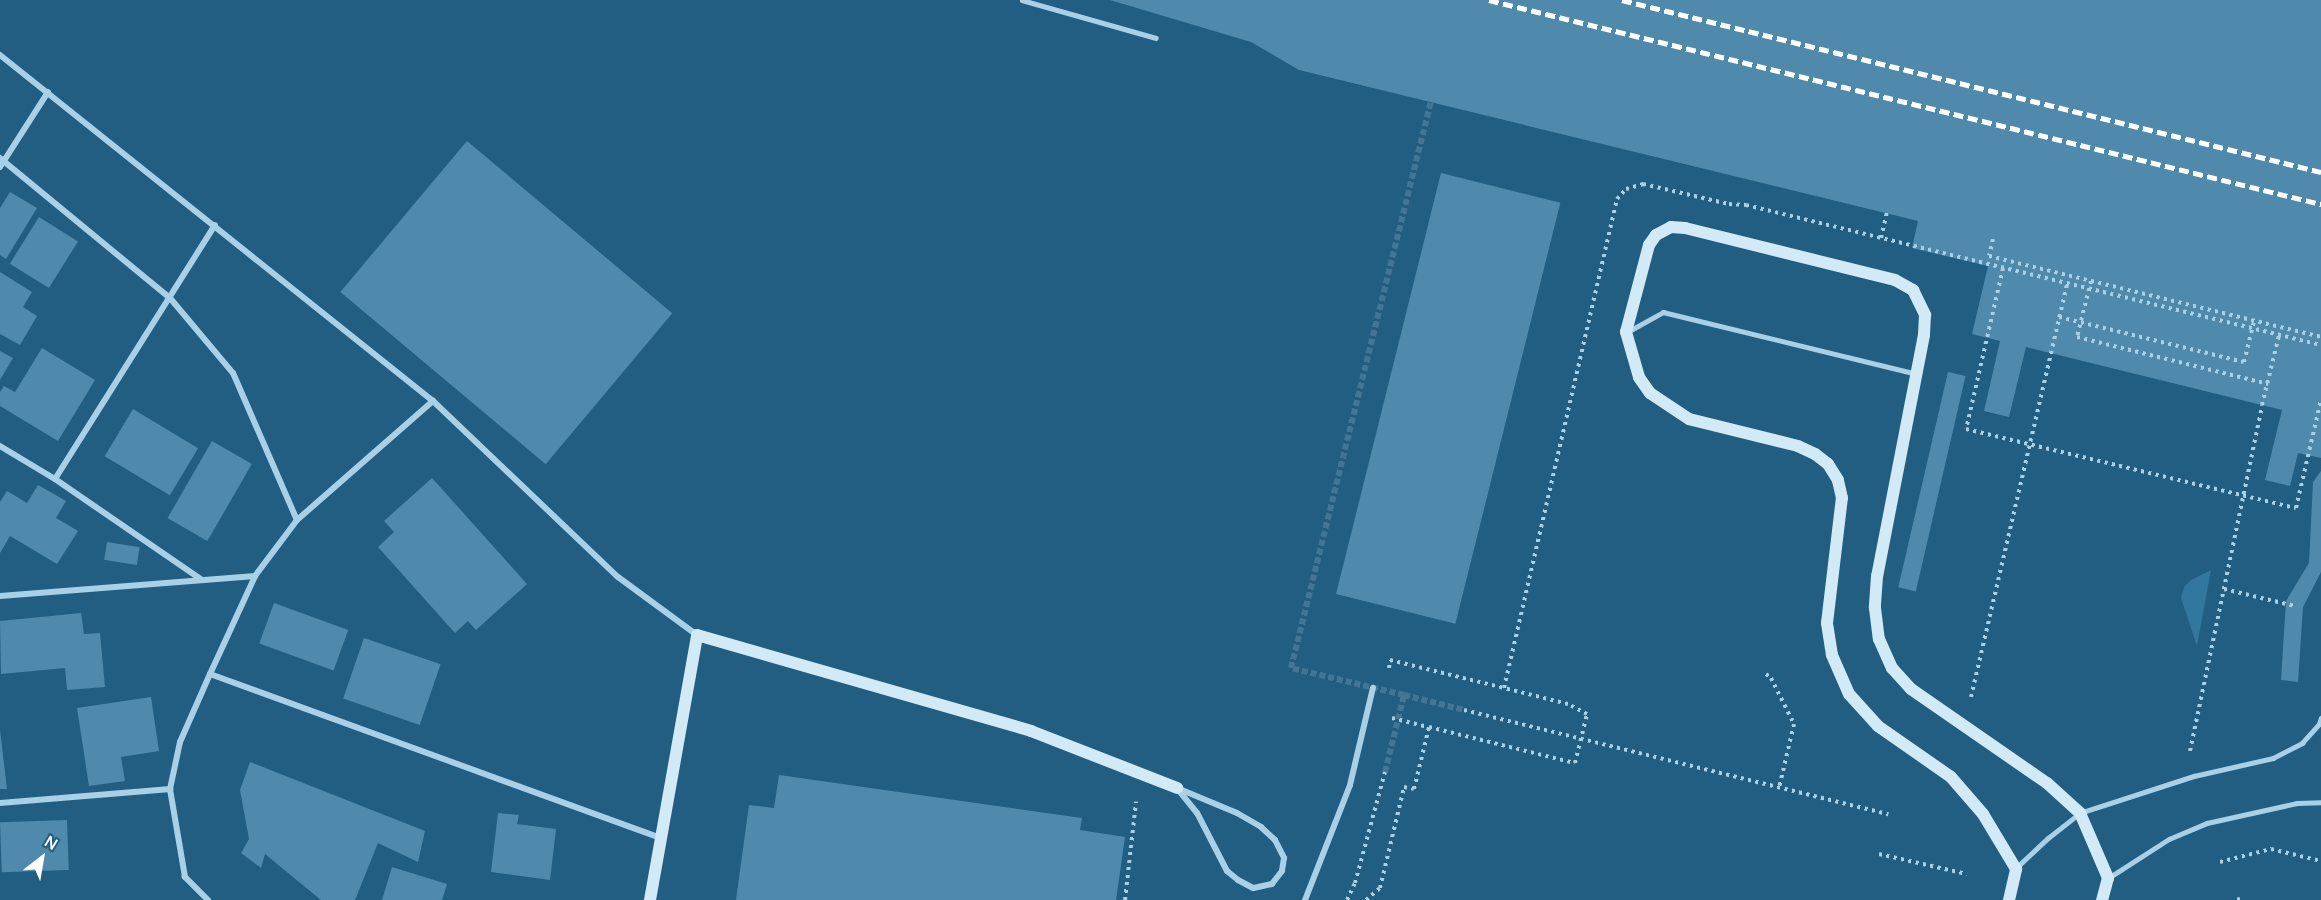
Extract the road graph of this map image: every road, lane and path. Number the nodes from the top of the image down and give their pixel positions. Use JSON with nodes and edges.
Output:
{"nodes":[{"id":1,"x":1022,"y":0,"type":"edge"},
{"id":2,"x":1156,"y":38,"type":"dead end"},
{"id":3,"x":0,"y":55,"type":"edge"},
{"id":4,"x":48,"y":92,"type":"junction"},
{"id":5,"x":1,"y":162,"type":"edge"},
{"id":6,"x":1887,"y":213,"type":"dead end"},
{"id":7,"x":215,"y":225,"type":"junction"},
{"id":8,"x":1881,"y":238,"type":"dead end"},
{"id":9,"x":1993,"y":239,"type":"dead end"},
{"id":10,"x":1913,"y":246,"type":"dead end"},
{"id":11,"x":2003,"y":268,"type":"junction"},
{"id":12,"x":2091,"y":281,"type":"junction"},
{"id":13,"x":2067,"y":283,"type":"junction"},
{"id":14,"x":170,"y":298,"type":"junction"},
{"id":15,"x":2058,"y":317,"type":"junction"},
{"id":16,"x":2254,"y":321,"type":"junction"},
{"id":17,"x":1626,"y":332,"type":"junction"},
{"id":18,"x":2280,"y":335,"type":"junction"},
{"id":19,"x":2321,"y":337,"type":"edge"},
{"id":20,"x":2321,"y":345,"type":"edge"},
{"id":21,"x":1916,"y":374,"type":"junction"},
{"id":22,"x":2268,"y":384,"type":"junction"},
{"id":23,"x":2321,"y":400,"type":"edge"},
{"id":24,"x":433,"y":401,"type":"junction"},
{"id":25,"x":2029,"y":444,"type":"junction"},
{"id":26,"x":0,"y":446,"type":"edge"},
{"id":27,"x":55,"y":479,"type":"junction"},
{"id":28,"x":2243,"y":496,"type":"junction"},
{"id":29,"x":297,"y":520,"type":"junction"},
{"id":30,"x":255,"y":576,"type":"junction"},
{"id":31,"x":202,"y":580,"type":"junction"},
{"id":32,"x":2224,"y":589,"type":"junction"},
{"id":33,"x":0,"y":596,"type":"edge"},
{"id":34,"x":2295,"y":606,"type":"dead end"},
{"id":35,"x":697,"y":635,"type":"junction"},
{"id":36,"x":1388,"y":671,"type":"dead end"},
{"id":37,"x":210,"y":674,"type":"junction"},
{"id":38,"x":1766,"y":674,"type":"dead end"},
{"id":39,"x":1373,"y":688,"type":"dead end"},
{"id":40,"x":1504,"y":688,"type":"dead end"},
{"id":41,"x":1970,"y":700,"type":"dead end"},
{"id":42,"x":1464,"y":710,"type":"tunnel mouth"},
{"id":43,"x":2321,"y":718,"type":"edge"},
{"id":44,"x":1581,"y":738,"type":"junction"},
{"id":45,"x":2189,"y":758,"type":"dead end"},
{"id":46,"x":1385,"y":772,"type":"tunnel mouth"},
{"id":47,"x":1139,"y":773,"type":"junction"},
{"id":48,"x":1177,"y":788,"type":"junction"},
{"id":49,"x":1779,"y":788,"type":"junction"},
{"id":50,"x":170,"y":789,"type":"junction"},
{"id":51,"x":2321,"y":802,"type":"edge"},
{"id":52,"x":0,"y":803,"type":"edge"},
{"id":53,"x":2080,"y":813,"type":"junction"},
{"id":54,"x":1888,"y":814,"type":"dead end"},
{"id":55,"x":661,"y":838,"type":"junction"},
{"id":56,"x":1879,"y":854,"type":"dead end"},
{"id":57,"x":2321,"y":861,"type":"edge"},
{"id":58,"x":2220,"y":862,"type":"dead end"},
{"id":59,"x":2016,"y":869,"type":"junction"},
{"id":60,"x":1967,"y":874,"type":"dead end"},
{"id":61,"x":2108,"y":878,"type":"junction"},
{"id":62,"x":208,"y":900,"type":"edge"},
{"id":63,"x":650,"y":900,"type":"edge"},
{"id":64,"x":1125,"y":900,"type":"edge"},
{"id":65,"x":1305,"y":900,"type":"edge"},
{"id":66,"x":1347,"y":900,"type":"edge"},
{"id":67,"x":1366,"y":900,"type":"edge"},
{"id":68,"x":2009,"y":900,"type":"edge"},
{"id":69,"x":2102,"y":900,"type":"edge"}],
"edges":[{"from":1,"to":2,"type":"lane"},
{"from":3,"to":4,"type":"street"},
{"from":4,"to":5,"type":"street"},
{"from":4,"to":7,"type":"street"},
{"from":5,"to":14,"type":"street"},
{"from":6,"to":8,"type":"path"},
{"from":7,"to":14,"type":"street"},
{"from":7,"to":24,"type":"street"},
{"from":9,"to":12,"type":"path"},
{"from":10,"to":11,"type":"path"},
{"from":11,"to":13,"type":"path"},
{"from":11,"to":25,"type":"path"},
{"from":12,"to":16,"type":"path"},
{"from":12,"to":22,"type":"path"},
{"from":13,"to":15,"type":"path"},
{"from":13,"to":18,"type":"path"},
{"from":14,"to":27,"type":"street"},
{"from":14,"to":29,"type":"street"},
{"from":15,"to":16,"type":"path"},
{"from":15,"to":25,"type":"path"},
{"from":16,"to":19,"type":"path"},
{"from":17,"to":21,"type":"lane"},
{"from":17,"to":21,"type":"street"},
{"from":17,"to":59,"type":"street"},
{"from":18,"to":20,"type":"path"},
{"from":18,"to":22,"type":"path"},
{"from":21,"to":53,"type":"street"},
{"from":22,"to":28,"type":"path"},
{"from":23,"to":28,"type":"path"},
{"from":24,"to":29,"type":"street"},
{"from":24,"to":35,"type":"street"},
{"from":25,"to":28,"type":"path"},
{"from":25,"to":41,"type":"path"},
{"from":26,"to":27,"type":"street"},
{"from":27,"to":31,"type":"street"},
{"from":28,"to":32,"type":"path"},
{"from":29,"to":30,"type":"street"},
{"from":30,"to":31,"type":"street"},
{"from":30,"to":37,"type":"street"},
{"from":31,"to":33,"type":"street"},
{"from":32,"to":34,"type":"path"},
{"from":32,"to":45,"type":"path"},
{"from":35,"to":47,"type":"street"},
{"from":35,"to":55,"type":"street"},
{"from":36,"to":40,"type":"path"},
{"from":37,"to":50,"type":"street"},
{"from":37,"to":55,"type":"street"},
{"from":38,"to":49,"type":"path"},
{"from":39,"to":65,"type":"street"},
{"from":42,"to":44,"type":"path"},
{"from":43,"to":53,"type":"lane"},
{"from":44,"to":49,"type":"path"},
{"from":44,"to":67,"type":"path"},
{"from":46,"to":66,"type":"path"},
{"from":47,"to":48,"type":"street"},
{"from":47,"to":64,"type":"path"},
{"from":48,"to":48,"type":"street"},
{"from":49,"to":54,"type":"path"},
{"from":50,"to":52,"type":"street"},
{"from":50,"to":62,"type":"street"},
{"from":51,"to":61,"type":"lane"},
{"from":53,"to":59,"type":"lane"},
{"from":53,"to":61,"type":"street"},
{"from":55,"to":63,"type":"street"},
{"from":56,"to":60,"type":"path"},
{"from":57,"to":58,"type":"path"},
{"from":59,"to":68,"type":"street"},
{"from":61,"to":69,"type":"street"}]}
